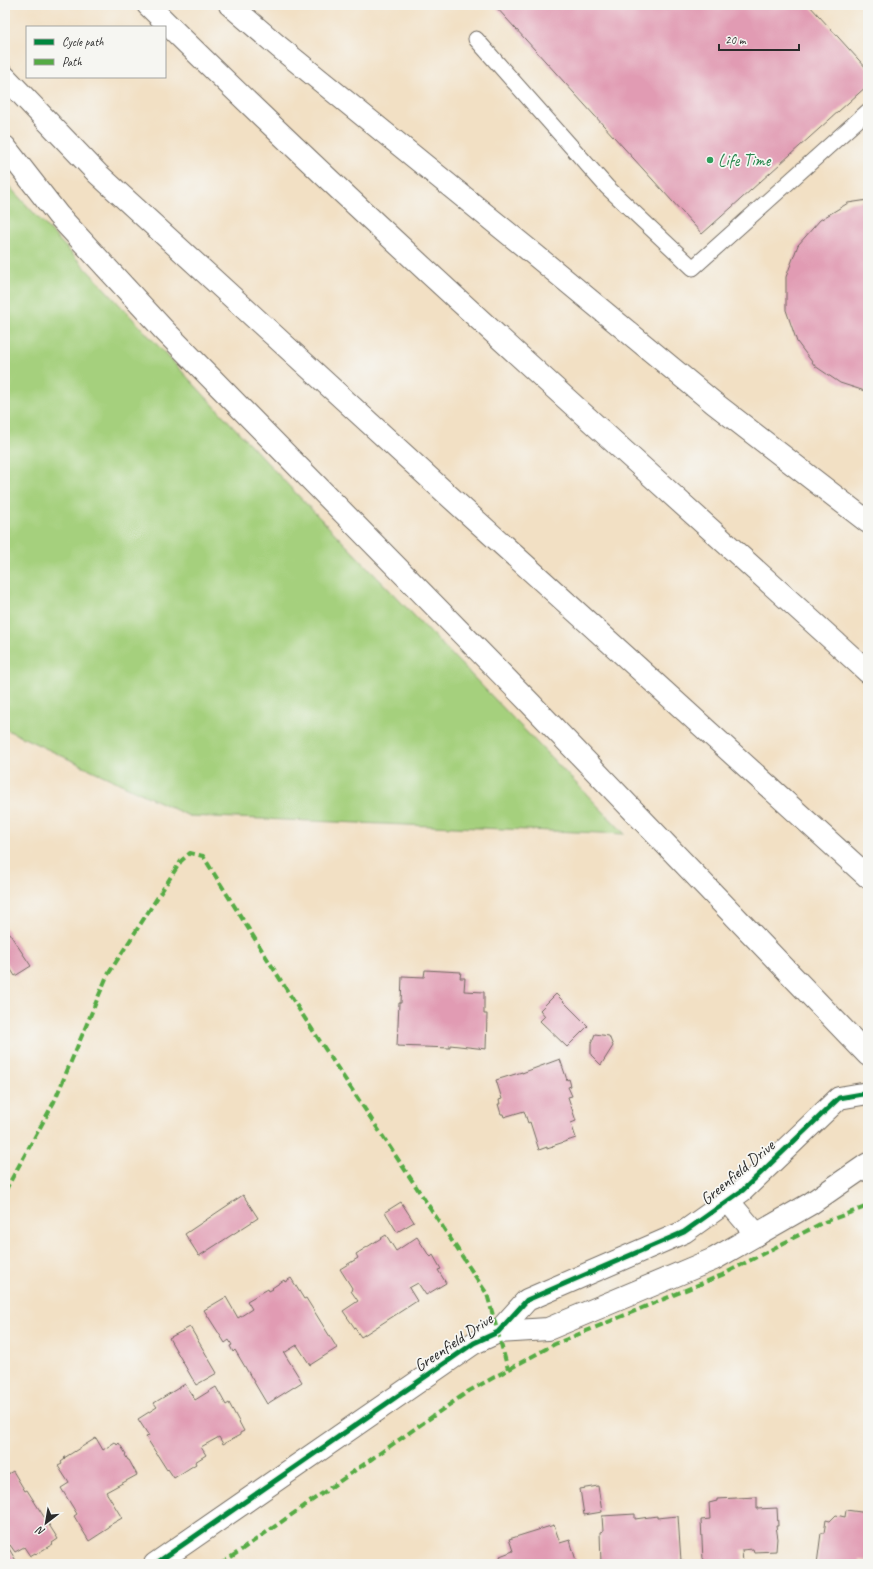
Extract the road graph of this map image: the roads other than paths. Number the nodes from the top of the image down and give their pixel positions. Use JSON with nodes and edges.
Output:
{"nodes":[{"id":1,"x":148,"y":5,"type":"edge"},
{"id":2,"x":230,"y":5,"type":"edge"},
{"id":3,"x":476,"y":39,"type":"dead end"},
{"id":4,"x":5,"y":77,"type":"edge"},
{"id":5,"x":868,"y":111,"type":"edge"},
{"id":6,"x":5,"y":147,"type":"edge"},
{"id":7,"x":868,"y":522,"type":"edge"},
{"id":8,"x":868,"y":672,"type":"edge"},
{"id":9,"x":868,"y":877,"type":"edge"},
{"id":10,"x":868,"y":1054,"type":"edge"},
{"id":11,"x":868,"y":1093,"type":"edge"},
{"id":12,"x":868,"y":1164,"type":"edge"},
{"id":13,"x":728,"y":1201,"type":"junction"},
{"id":14,"x":757,"y":1235,"type":"junction"},
{"id":15,"x":498,"y":1332,"type":"junction"},
{"id":16,"x":155,"y":1564,"type":"edge"}],
"edges":[{"from":1,"to":8,"type":"main road"},
{"from":2,"to":7,"type":"main road"},
{"from":3,"to":5,"type":"lane"},
{"from":4,"to":9,"type":"main road"},
{"from":6,"to":10,"type":"main road"},
{"from":11,"to":13,"type":"main road","name":"Greenfield Drive"},
{"from":12,"to":14,"type":"main road","name":"Greenfield Drive"},
{"from":13,"to":14,"type":"main road"},
{"from":13,"to":15,"type":"main road","name":"Greenfield Drive"},
{"from":14,"to":15,"type":"main road","name":"Greenfield Drive"},
{"from":15,"to":16,"type":"main road","name":"Greenfield Drive"}]}
